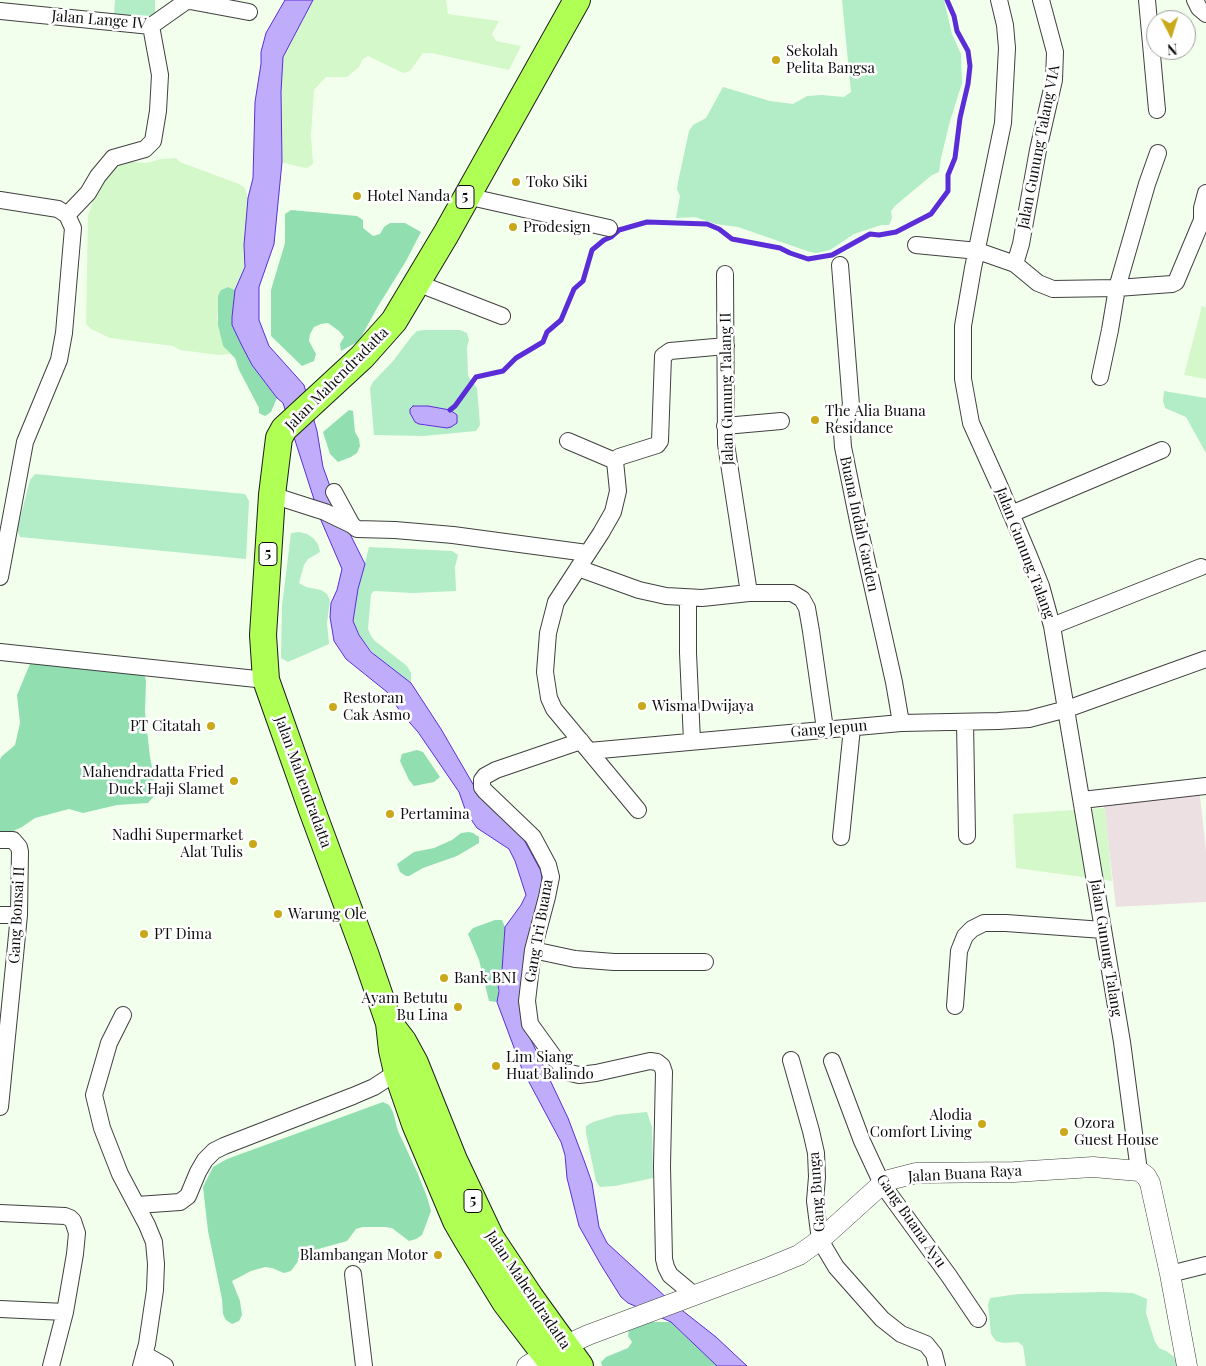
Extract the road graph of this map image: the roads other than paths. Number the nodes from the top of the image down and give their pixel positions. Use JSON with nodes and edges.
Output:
{"nodes":[{"id":1,"x":577,"y":0,"type":"edge"},
{"id":2,"x":999,"y":0,"type":"edge"},
{"id":3,"x":1041,"y":0,"type":"edge"},
{"id":4,"x":1147,"y":0,"type":"edge"},
{"id":5,"x":1195,"y":0,"type":"edge"},
{"id":6,"x":0,"y":11,"type":"edge"},
{"id":7,"x":250,"y":12,"type":"dead end"},
{"id":8,"x":1206,"y":14,"type":"edge"},
{"id":9,"x":151,"y":26,"type":"junction"},
{"id":10,"x":1157,"y":110,"type":"dead end"},
{"id":11,"x":1158,"y":153,"type":"dead end"},
{"id":12,"x":1206,"y":193,"type":"edge"},
{"id":13,"x":466,"y":196,"type":"junction"},
{"id":14,"x":0,"y":200,"type":"edge"},
{"id":15,"x":67,"y":215,"type":"junction"},
{"id":16,"x":1204,"y":218,"type":"edge"},
{"id":17,"x":609,"y":228,"type":"dead end"},
{"id":18,"x":916,"y":245,"type":"dead end"},
{"id":19,"x":978,"y":251,"type":"junction"},
{"id":20,"x":1015,"y":264,"type":"junction"},
{"id":21,"x":840,"y":265,"type":"dead end"},
{"id":22,"x":725,"y":274,"type":"dead end"},
{"id":23,"x":417,"y":283,"type":"junction"},
{"id":24,"x":1116,"y":288,"type":"junction"},
{"id":25,"x":502,"y":316,"type":"dead end"},
{"id":26,"x":726,"y":346,"type":"junction"},
{"id":27,"x":1100,"y":377,"type":"dead end"},
{"id":28,"x":782,"y":422,"type":"dead end"},
{"id":29,"x":725,"y":426,"type":"junction"},
{"id":30,"x":568,"y":441,"type":"dead end"},
{"id":31,"x":1162,"y":450,"type":"dead end"},
{"id":32,"x":615,"y":460,"type":"junction"},
{"id":33,"x":334,"y":492,"type":"dead end"},
{"id":34,"x":283,"y":498,"type":"junction"},
{"id":35,"x":1011,"y":514,"type":"junction"},
{"id":36,"x":348,"y":523,"type":"junction"},
{"id":37,"x":587,"y":553,"type":"junction"},
{"id":38,"x":1201,"y":567,"type":"dead end"},
{"id":39,"x":578,"y":568,"type":"junction"},
{"id":40,"x":0,"y":577,"type":"edge"},
{"id":41,"x":749,"y":593,"type":"junction"},
{"id":42,"x":688,"y":598,"type":"junction"},
{"id":43,"x":1052,"y":626,"type":"junction"},
{"id":44,"x":0,"y":652,"type":"edge"},
{"id":45,"x":1206,"y":659,"type":"edge"},
{"id":46,"x":266,"y":680,"type":"junction"},
{"id":47,"x":1068,"y":709,"type":"junction"},
{"id":48,"x":965,"y":722,"type":"junction"},
{"id":49,"x":901,"y":723,"type":"junction"},
{"id":50,"x":852,"y":728,"type":"junction"},
{"id":51,"x":825,"y":729,"type":"junction"},
{"id":52,"x":692,"y":741,"type":"junction"},
{"id":53,"x":585,"y":746,"type":"junction"},
{"id":54,"x":1206,"y":786,"type":"edge"},
{"id":55,"x":1082,"y":800,"type":"junction"},
{"id":56,"x":638,"y":810,"type":"dead end"},
{"id":57,"x":967,"y":836,"type":"dead end"},
{"id":58,"x":841,"y":837,"type":"dead end"},
{"id":59,"x":0,"y":840,"type":"edge"},
{"id":60,"x":0,"y":915,"type":"edge"},
{"id":61,"x":18,"y":915,"type":"junction"},
{"id":62,"x":1103,"y":930,"type":"junction"},
{"id":63,"x":534,"y":950,"type":"junction"},
{"id":64,"x":705,"y":962,"type":"dead end"},
{"id":65,"x":5,"y":1004,"type":"edge"},
{"id":66,"x":954,"y":1006,"type":"dead end"},
{"id":67,"x":123,"y":1014,"type":"dead end"},
{"id":68,"x":389,"y":1024,"type":"junction"},
{"id":69,"x":791,"y":1060,"type":"dead end"},
{"id":70,"x":832,"y":1061,"type":"dead end"},
{"id":71,"x":397,"y":1072,"type":"junction"},
{"id":72,"x":0,"y":1107,"type":"edge"},
{"id":73,"x":1139,"y":1171,"type":"junction"},
{"id":74,"x":882,"y":1184,"type":"junction"},
{"id":75,"x":137,"y":1205,"type":"junction"},
{"id":76,"x":0,"y":1213,"type":"edge"},
{"id":77,"x":820,"y":1240,"type":"junction"},
{"id":78,"x":1206,"y":1265,"type":"edge"},
{"id":79,"x":353,"y":1274,"type":"dead end"},
{"id":80,"x":1170,"y":1274,"type":"junction"},
{"id":81,"x":690,"y":1296,"type":"junction"},
{"id":82,"x":0,"y":1309,"type":"edge"},
{"id":83,"x":65,"y":1312,"type":"junction"},
{"id":84,"x":978,"y":1319,"type":"dead end"},
{"id":85,"x":547,"y":1358,"type":"edge"},
{"id":86,"x":143,"y":1360,"type":"edge"},
{"id":87,"x":51,"y":1366,"type":"edge"},
{"id":88,"x":164,"y":1366,"type":"edge"},
{"id":89,"x":364,"y":1366,"type":"edge"},
{"id":90,"x":580,"y":1366,"type":"edge"},
{"id":91,"x":937,"y":1366,"type":"edge"},
{"id":92,"x":1187,"y":1366,"type":"edge"}],
"edges":[{"from":1,"to":13,"type":"highway","name":"Jalan Mahendradatta","number":"5"},
{"from":2,"to":19,"type":"street","name":"Jalan Gunung Talang"},
{"from":3,"to":20,"type":"street","name":"Jalan Gunung Talang VIA"},
{"from":4,"to":10,"type":"street"},
{"from":5,"to":8,"type":"street"},
{"from":6,"to":9,"type":"street","name":"Jalan Lange IV"},
{"from":7,"to":9,"type":"street","name":"Jalan Lange IV"},
{"from":9,"to":15,"type":"street"},
{"from":11,"to":24,"type":"street"},
{"from":12,"to":16,"type":"street"},
{"from":13,"to":17,"type":"street"},
{"from":13,"to":23,"type":"highway","name":"Jalan Mahendradatta","number":"5"},
{"from":14,"to":15,"type":"street"},
{"from":15,"to":40,"type":"street"},
{"from":16,"to":24,"type":"street"},
{"from":18,"to":19,"type":"street"},
{"from":19,"to":20,"type":"street"},
{"from":19,"to":35,"type":"street","name":"Jalan Gunung Talang"},
{"from":20,"to":24,"type":"street"},
{"from":21,"to":49,"type":"street","name":"Buana Indah Garden"},
{"from":22,"to":26,"type":"street","name":"Jalan Gunung Talang II"},
{"from":23,"to":25,"type":"street"},
{"from":23,"to":34,"type":"highway","name":"Jalan Mahendradatta","number":"5"},
{"from":24,"to":27,"type":"street"},
{"from":26,"to":29,"type":"street","name":"Jalan Gunung Talang II"},
{"from":26,"to":32,"type":"street"},
{"from":28,"to":29,"type":"street"},
{"from":29,"to":41,"type":"street","name":"Jalan Gunung Talang II"},
{"from":30,"to":32,"type":"street"},
{"from":31,"to":35,"type":"street"},
{"from":32,"to":37,"type":"street"},
{"from":33,"to":36,"type":"street"},
{"from":34,"to":36,"type":"street"},
{"from":34,"to":46,"type":"highway","name":"Jalan Mahendradatta","number":"5"},
{"from":35,"to":43,"type":"street","name":"Jalan Gunung Talang"},
{"from":36,"to":37,"type":"street"},
{"from":37,"to":39,"type":"street"},
{"from":38,"to":43,"type":"street"},
{"from":39,"to":42,"type":"street"},
{"from":39,"to":53,"type":"street"},
{"from":41,"to":42,"type":"street"},
{"from":41,"to":51,"type":"street"},
{"from":42,"to":52,"type":"street"},
{"from":43,"to":47,"type":"street","name":"Jalan Gunung Talang"},
{"from":44,"to":46,"type":"street"},
{"from":45,"to":47,"type":"street","name":"Gang Jepun"},
{"from":46,"to":68,"type":"highway","name":"Jalan Mahendradatta","number":"5"},
{"from":47,"to":48,"type":"street","name":"Gang Jepun"},
{"from":47,"to":55,"type":"street","name":"Jalan Gunung Talang"},
{"from":48,"to":49,"type":"street","name":"Gang Jepun"},
{"from":48,"to":57,"type":"street"},
{"from":49,"to":50,"type":"street","name":"Gang Jepun"},
{"from":50,"to":51,"type":"street","name":"Gang Jepun"},
{"from":50,"to":58,"type":"street"},
{"from":51,"to":52,"type":"street","name":"Gang Jepun"},
{"from":52,"to":53,"type":"street","name":"Gang Jepun"},
{"from":53,"to":56,"type":"street"},
{"from":53,"to":63,"type":"street","name":"Gang Tri Buana"},
{"from":54,"to":55,"type":"street"},
{"from":55,"to":62,"type":"street","name":"Jalan Gunung Talang"},
{"from":59,"to":61,"type":"street","name":"Gang Bonsai II"},
{"from":60,"to":61,"type":"street"},
{"from":61,"to":65,"type":"street","name":"Gang Bonsai II"},
{"from":62,"to":66,"type":"street"},
{"from":62,"to":73,"type":"street","name":"Jalan Gunung Talang"},
{"from":63,"to":64,"type":"street"},
{"from":63,"to":81,"type":"street","name":"Gang Tri Buana"},
{"from":65,"to":72,"type":"street","name":"Gang Bonsai II"},
{"from":67,"to":75,"type":"street"},
{"from":68,"to":71,"type":"highway","name":"Jalan Mahendradatta","number":"5"},
{"from":68,"to":85,"type":"highway","name":"Jalan Mahendradatta","number":"5"},
{"from":69,"to":77,"type":"street","name":"Gang Bunga"},
{"from":70,"to":74,"type":"street","name":"Gang Buana Ayu"},
{"from":71,"to":75,"type":"street"},
{"from":71,"to":85,"type":"highway","name":"Jalan Mahendradatta","number":"5"},
{"from":73,"to":74,"type":"street","name":"Jalan Buana Raya"},
{"from":73,"to":80,"type":"street"},
{"from":74,"to":77,"type":"street","name":"Jalan Buana Raya"},
{"from":74,"to":84,"type":"street","name":"Gang Buana Ayu"},
{"from":75,"to":86,"type":"street"},
{"from":76,"to":83,"type":"street"},
{"from":77,"to":81,"type":"street","name":"Jalan Buana Raya"},
{"from":77,"to":91,"type":"street","name":"Gang Bunga"},
{"from":78,"to":80,"type":"street"},
{"from":79,"to":89,"type":"street"},
{"from":80,"to":92,"type":"street"},
{"from":81,"to":85,"type":"street","name":"Jalan Buana Raya"},
{"from":82,"to":83,"type":"street"},
{"from":83,"to":87,"type":"street"},
{"from":85,"to":90,"type":"highway","name":"Jalan Mahendradatta","number":"5"},
{"from":86,"to":88,"type":"street"}]}
